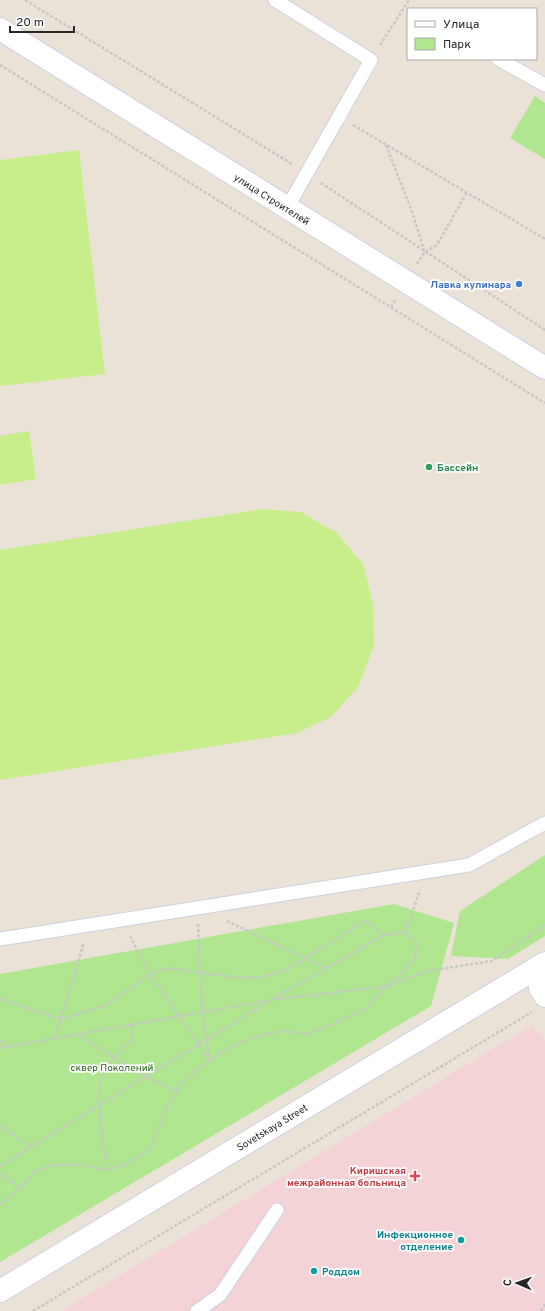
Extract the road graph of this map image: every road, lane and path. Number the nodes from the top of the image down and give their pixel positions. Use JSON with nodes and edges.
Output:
{"nodes":[{"id":1,"x":25,"y":0,"type":"edge"},
{"id":2,"x":275,"y":0,"type":"edge"},
{"id":3,"x":409,"y":0,"type":"edge"},
{"id":4,"x":0,"y":29,"type":"edge"},
{"id":5,"x":371,"y":60,"type":"junction"},
{"id":6,"x":500,"y":60,"type":"edge"},
{"id":7,"x":0,"y":65,"type":"edge"},
{"id":8,"x":545,"y":85,"type":"edge"},
{"id":9,"x":339,"y":117,"type":"junction"},
{"id":10,"x":386,"y":144,"type":"junction"},
{"id":11,"x":306,"y":172,"type":"junction"},
{"id":12,"x":466,"y":192,"type":"junction"},
{"id":13,"x":287,"y":208,"type":"junction"},
{"id":14,"x":545,"y":239,"type":"edge"},
{"id":15,"x":425,"y":252,"type":"junction"},
{"id":16,"x":545,"y":330,"type":"edge"},
{"id":17,"x":545,"y":368,"type":"edge"},
{"id":18,"x":545,"y":403,"type":"edge"},
{"id":19,"x":545,"y":822,"type":"edge"},
{"id":20,"x":427,"y":871,"type":"junction"},
{"id":21,"x":198,"y":908,"type":"junction"},
{"id":22,"x":121,"y":920,"type":"junction"},
{"id":23,"x":89,"y":925,"type":"junction"},
{"id":24,"x":545,"y":926,"type":"edge"},
{"id":25,"x":405,"y":933,"type":"junction"},
{"id":26,"x":384,"y":934,"type":"junction"},
{"id":27,"x":0,"y":939,"type":"edge"},
{"id":28,"x":307,"y":958,"type":"junction"},
{"id":29,"x":542,"y":965,"type":"edge"},
{"id":30,"x":326,"y":968,"type":"junction"},
{"id":31,"x":200,"y":971,"type":"junction"},
{"id":32,"x":150,"y":974,"type":"junction"},
{"id":33,"x":388,"y":986,"type":"junction"},
{"id":34,"x":0,"y":999,"type":"edge"},
{"id":35,"x":271,"y":1000,"type":"junction"},
{"id":36,"x":539,"y":1004,"type":"edge"},
{"id":37,"x":202,"y":1012,"type":"junction"},
{"id":38,"x":178,"y":1016,"type":"junction"},
{"id":39,"x":61,"y":1019,"type":"junction"},
{"id":40,"x":133,"y":1024,"type":"junction"},
{"id":41,"x":76,"y":1034,"type":"junction"},
{"id":42,"x":55,"y":1038,"type":"junction"},
{"id":43,"x":206,"y":1040,"type":"junction"},
{"id":44,"x":0,"y":1042,"type":"edge"},
{"id":45,"x":199,"y":1044,"type":"junction"},
{"id":46,"x":5,"y":1047,"type":"junction"},
{"id":47,"x":0,"y":1048,"type":"edge"},
{"id":48,"x":114,"y":1057,"type":"junction"},
{"id":49,"x":210,"y":1061,"type":"junction"},
{"id":50,"x":146,"y":1077,"type":"junction"},
{"id":51,"x":176,"y":1092,"type":"junction"},
{"id":52,"x":99,"y":1106,"type":"junction"},
{"id":53,"x":0,"y":1127,"type":"edge"},
{"id":54,"x":32,"y":1147,"type":"junction"},
{"id":55,"x":0,"y":1166,"type":"edge"},
{"id":56,"x":107,"y":1170,"type":"junction"},
{"id":57,"x":0,"y":1175,"type":"edge"},
{"id":58,"x":21,"y":1188,"type":"junction"},
{"id":59,"x":0,"y":1204,"type":"edge"},
{"id":60,"x":277,"y":1210,"type":"dead end"},
{"id":61,"x":0,"y":1291,"type":"edge"},
{"id":62,"x":545,"y":1304,"type":"edge"},
{"id":63,"x":33,"y":1311,"type":"edge"},
{"id":64,"x":197,"y":1311,"type":"edge"},
{"id":65,"x":541,"y":1311,"type":"edge"}],
"edges":[{"from":1,"to":11,"type":"path"},
{"from":2,"to":5,"type":"lane"},
{"from":3,"to":5,"type":"path"},
{"from":4,"to":13,"type":"street","name":"улица Строителей"},
{"from":5,"to":9,"type":"lane"},
{"from":6,"to":8,"type":"lane"},
{"from":7,"to":18,"type":"path"},
{"from":9,"to":10,"type":"path"},
{"from":9,"to":11,"type":"lane"},
{"from":10,"to":12,"type":"path"},
{"from":10,"to":15,"type":"path"},
{"from":11,"to":13,"type":"lane"},
{"from":11,"to":15,"type":"path"},
{"from":12,"to":14,"type":"path"},
{"from":12,"to":15,"type":"path"},
{"from":13,"to":17,"type":"street","name":"улица Строителей"},
{"from":15,"to":16,"type":"path"},
{"from":19,"to":20,"type":"lane"},
{"from":20,"to":21,"type":"lane"},
{"from":20,"to":25,"type":"path"},
{"from":21,"to":22,"type":"lane"},
{"from":21,"to":28,"type":"path"},
{"from":21,"to":31,"type":"path"},
{"from":22,"to":23,"type":"lane"},
{"from":22,"to":32,"type":"path"},
{"from":23,"to":27,"type":"lane"},
{"from":23,"to":39,"type":"path"},
{"from":24,"to":33,"type":"path"},
{"from":25,"to":26,"type":"path"},
{"from":25,"to":33,"type":"path"},
{"from":26,"to":28,"type":"path"},
{"from":26,"to":30,"type":"path"},
{"from":28,"to":30,"type":"path"},
{"from":28,"to":31,"type":"path"},
{"from":29,"to":36,"type":"street"},
{"from":29,"to":61,"type":"street","name":"Sovetskaya Street"},
{"from":30,"to":35,"type":"path"},
{"from":31,"to":32,"type":"path"},
{"from":31,"to":37,"type":"path"},
{"from":32,"to":38,"type":"path"},
{"from":32,"to":39,"type":"path"},
{"from":33,"to":35,"type":"path"},
{"from":33,"to":49,"type":"path"},
{"from":34,"to":39,"type":"path"},
{"from":35,"to":37,"type":"path"},
{"from":35,"to":43,"type":"path"},
{"from":36,"to":63,"type":"path"},
{"from":37,"to":38,"type":"path"},
{"from":37,"to":43,"type":"path"},
{"from":38,"to":40,"type":"path"},
{"from":38,"to":45,"type":"path"},
{"from":39,"to":42,"type":"path"},
{"from":40,"to":41,"type":"path"},
{"from":40,"to":48,"type":"path"},
{"from":41,"to":42,"type":"path"},
{"from":41,"to":48,"type":"path"},
{"from":42,"to":46,"type":"path"},
{"from":43,"to":45,"type":"path"},
{"from":43,"to":49,"type":"path"},
{"from":44,"to":46,"type":"path"},
{"from":45,"to":49,"type":"path"},
{"from":45,"to":50,"type":"path"},
{"from":46,"to":47,"type":"path"},
{"from":48,"to":50,"type":"path"},
{"from":48,"to":52,"type":"path"},
{"from":49,"to":51,"type":"path"},
{"from":50,"to":51,"type":"path"},
{"from":50,"to":52,"type":"path"},
{"from":51,"to":56,"type":"path"},
{"from":52,"to":54,"type":"path"},
{"from":52,"to":56,"type":"path"},
{"from":53,"to":54,"type":"path"},
{"from":54,"to":55,"type":"path"},
{"from":56,"to":58,"type":"path"},
{"from":57,"to":58,"type":"path"},
{"from":58,"to":59,"type":"path"},
{"from":60,"to":64,"type":"lane"},
{"from":62,"to":65,"type":"path"}]}
